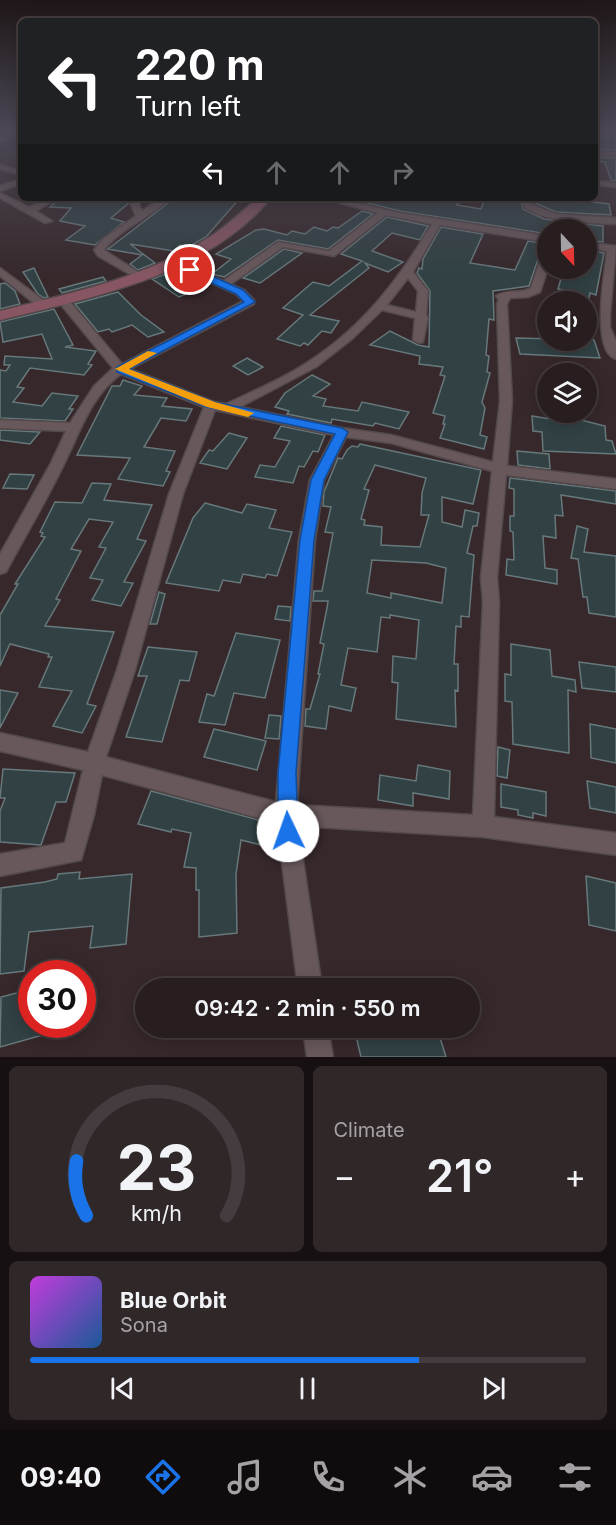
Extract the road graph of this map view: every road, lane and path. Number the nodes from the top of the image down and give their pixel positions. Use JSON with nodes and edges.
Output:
{"nodes":[{"id":1,"x":18,"y":182,"type":"edge"},
{"id":2,"x":598,"y":183,"type":"edge"},
{"id":3,"x":616,"y":184,"type":"edge"},
{"id":4,"x":0,"y":189,"type":"edge"},
{"id":5,"x":0,"y":195,"type":"edge"},
{"id":6,"x":48,"y":201,"type":"edge"},
{"id":7,"x":136,"y":201,"type":"edge"},
{"id":8,"x":162,"y":201,"type":"edge"},
{"id":9,"x":261,"y":201,"type":"edge"},
{"id":10,"x":343,"y":201,"type":"edge"},
{"id":11,"x":528,"y":201,"type":"edge"},
{"id":12,"x":31,"y":210,"type":"junction"},
{"id":13,"x":384,"y":213,"type":"junction"},
{"id":14,"x":561,"y":217,"type":"joint"},
{"id":15,"x":141,"y":218,"type":"junction"},
{"id":16,"x":48,"y":221,"type":"dead end"},
{"id":17,"x":616,"y":221,"type":"edge"},
{"id":18,"x":437,"y":223,"type":"junction"},
{"id":19,"x":537,"y":237,"type":"edge"},
{"id":20,"x":597,"y":247,"type":"edge"},
{"id":21,"x":614,"y":249,"type":"edge"},
{"id":22,"x":174,"y":263,"type":"junction"},
{"id":23,"x":0,"y":271,"type":"edge"},
{"id":24,"x":408,"y":272,"type":"junction"},
{"id":25,"x":138,"y":276,"type":"junction"},
{"id":26,"x":539,"y":279,"type":"edge"},
{"id":27,"x":224,"y":285,"type":"junction"},
{"id":28,"x":62,"y":299,"type":"junction"},
{"id":29,"x":43,"y":305,"type":"junction"},
{"id":30,"x":380,"y":306,"type":"junction"},
{"id":31,"x":610,"y":315,"type":"edge"},
{"id":32,"x":0,"y":316,"type":"edge"},
{"id":33,"x":423,"y":317,"type":"junction"},
{"id":34,"x":419,"y":340,"type":"dead end"},
{"id":35,"x":616,"y":356,"type":"edge"},
{"id":36,"x":120,"y":369,"type":"junction"},
{"id":37,"x":219,"y":407,"type":"junction"},
{"id":38,"x":0,"y":424,"type":"edge"},
{"id":39,"x":72,"y":427,"type":"junction"},
{"id":40,"x":342,"y":432,"type":"junction"},
{"id":41,"x":497,"y":468,"type":"junction"},
{"id":42,"x":616,"y":484,"type":"edge"},
{"id":43,"x":0,"y":568,"type":"edge"},
{"id":44,"x":0,"y":742,"type":"edge"},
{"id":45,"x":94,"y":763,"type":"junction"},
{"id":46,"x":286,"y":815,"type":"junction"},
{"id":47,"x":483,"y":826,"type":"junction"},
{"id":48,"x":616,"y":844,"type":"edge"},
{"id":49,"x":0,"y":865,"type":"edge"},
{"id":50,"x":309,"y":978,"type":"edge"},
{"id":51,"x":317,"y":1038,"type":"edge"},
{"id":52,"x":320,"y":1057,"type":"edge"}],
"edges":[{"from":1,"to":4,"type":"street"},
{"from":2,"to":3,"type":"street"},
{"from":5,"to":12,"type":"street"},
{"from":6,"to":12,"type":"street"},
{"from":7,"to":15,"type":"street"},
{"from":8,"to":15,"type":"street"},
{"from":9,"to":22,"type":"street"},
{"from":10,"to":13,"type":"street"},
{"from":11,"to":14,"type":"street"},
{"from":12,"to":16,"type":"street"},
{"from":13,"to":18,"type":"street"},
{"from":13,"to":27,"type":"street"},
{"from":14,"to":17,"type":"street"},
{"from":15,"to":25,"type":"street"},
{"from":18,"to":19,"type":"street"},
{"from":18,"to":24,"type":"street"},
{"from":20,"to":21,"type":"street"},
{"from":21,"to":31,"type":"street"},
{"from":22,"to":25,"type":"street"},
{"from":22,"to":27,"type":"street"},
{"from":23,"to":29,"type":"street"},
{"from":24,"to":30,"type":"street"},
{"from":24,"to":33,"type":"street"},
{"from":25,"to":28,"type":"street"},
{"from":26,"to":41,"type":"street"},
{"from":27,"to":36,"type":"street"},
{"from":28,"to":29,"type":"street"},
{"from":28,"to":36,"type":"street"},
{"from":29,"to":32,"type":"street"},
{"from":30,"to":33,"type":"street"},
{"from":30,"to":37,"type":"street"},
{"from":31,"to":35,"type":"street"},
{"from":33,"to":34,"type":"street"},
{"from":36,"to":37,"type":"street"},
{"from":36,"to":39,"type":"street"},
{"from":37,"to":40,"type":"street"},
{"from":37,"to":45,"type":"street"},
{"from":38,"to":39,"type":"street"},
{"from":39,"to":43,"type":"street"},
{"from":40,"to":41,"type":"street"},
{"from":40,"to":46,"type":"street"},
{"from":41,"to":42,"type":"street"},
{"from":41,"to":47,"type":"street"},
{"from":44,"to":45,"type":"street"},
{"from":45,"to":46,"type":"street"},
{"from":45,"to":49,"type":"street"},
{"from":46,"to":47,"type":"street"},
{"from":46,"to":50,"type":"street"},
{"from":47,"to":48,"type":"street"},
{"from":51,"to":52,"type":"street"}]}
